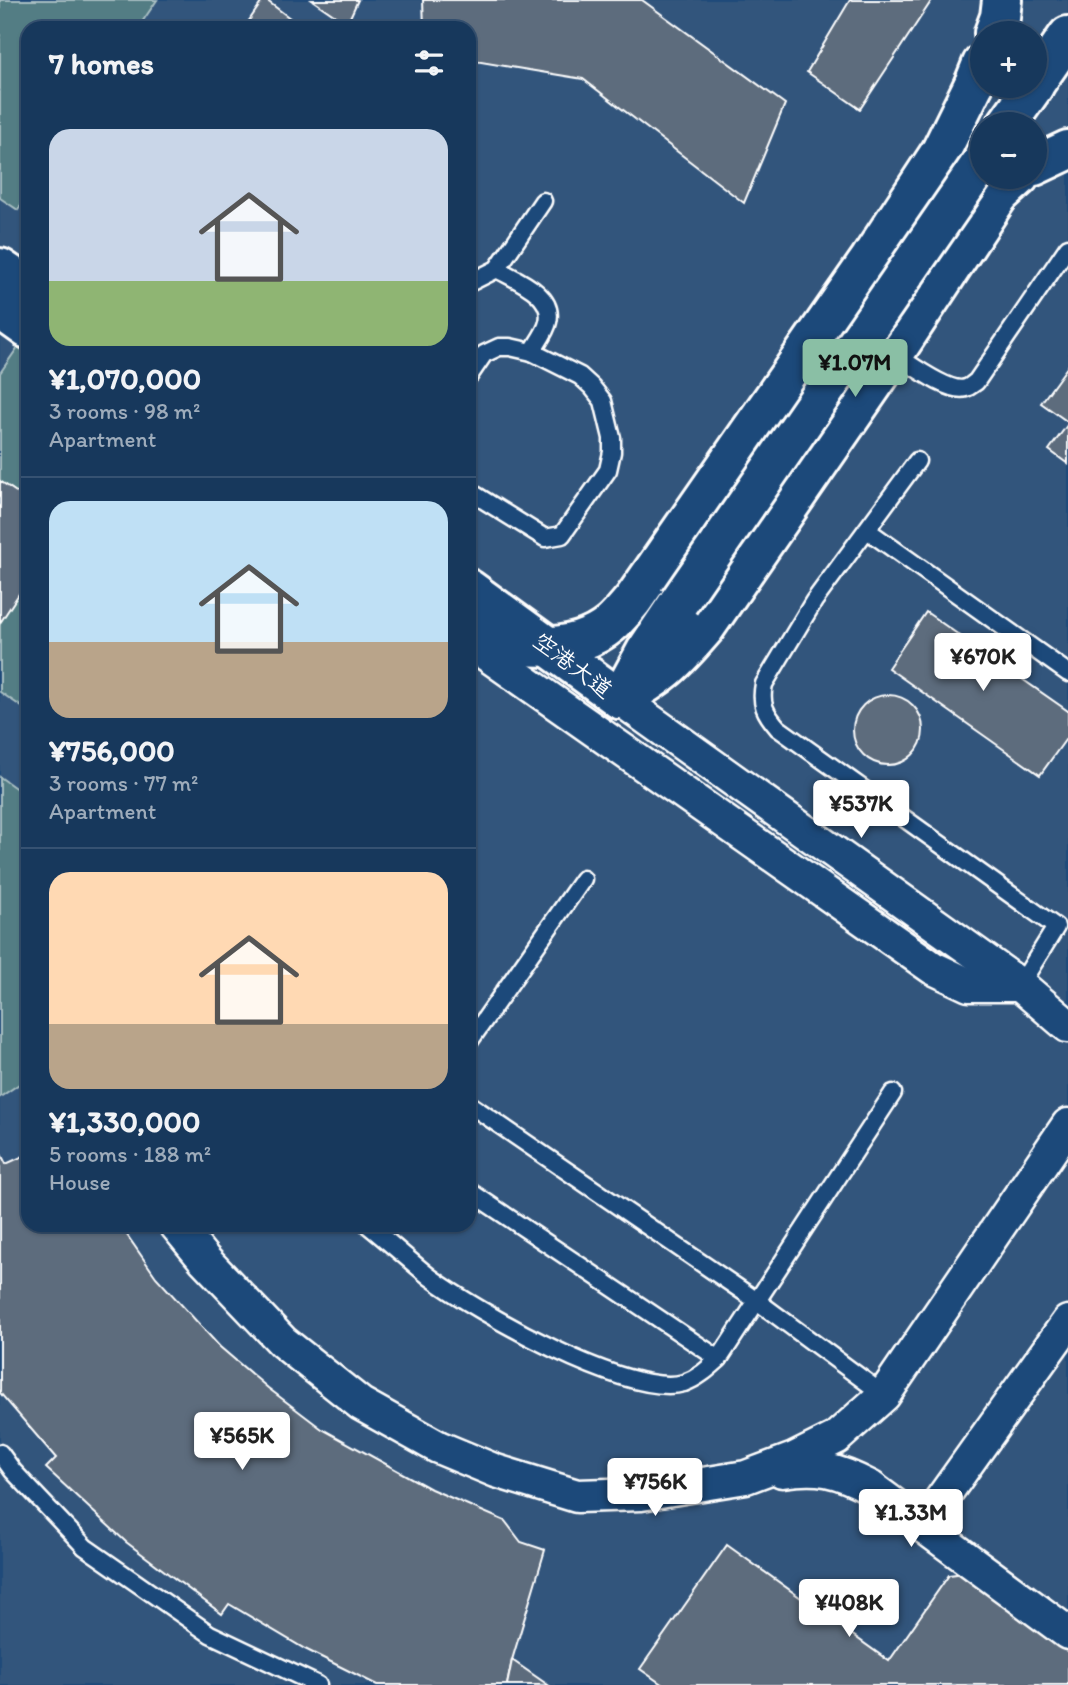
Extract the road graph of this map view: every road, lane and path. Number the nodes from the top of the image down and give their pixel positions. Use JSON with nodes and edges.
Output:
{"nodes":[{"id":1,"x":985,"y":0,"type":"edge"},
{"id":2,"x":1002,"y":0,"type":"edge"},
{"id":3,"x":983,"y":21,"type":"edge"},
{"id":4,"x":998,"y":21,"type":"edge"},
{"id":5,"x":1068,"y":36,"type":"edge"},
{"id":6,"x":1047,"y":67,"type":"edge"},
{"id":7,"x":970,"y":91,"type":"edge"},
{"id":8,"x":1068,"y":150,"type":"edge"},
{"id":9,"x":941,"y":151,"type":"junction"},
{"id":10,"x":1047,"y":160,"type":"edge"},
{"id":11,"x":970,"y":166,"type":"edge"},
{"id":12,"x":970,"y":179,"type":"edge"},
{"id":13,"x":1007,"y":189,"type":"edge"},
{"id":14,"x":543,"y":201,"type":"dead end"},
{"id":15,"x":1068,"y":247,"type":"edge"},
{"id":16,"x":0,"y":268,"type":"edge"},
{"id":17,"x":497,"y":269,"type":"junction"},
{"id":18,"x":476,"y":280,"type":"edge"},
{"id":19,"x":21,"y":282,"type":"edge"},
{"id":20,"x":0,"y":309,"type":"edge"},
{"id":21,"x":21,"y":324,"type":"edge"},
{"id":22,"x":532,"y":352,"type":"junction"},
{"id":23,"x":894,"y":354,"type":"junction"},
{"id":24,"x":476,"y":366,"type":"edge"},
{"id":25,"x":918,"y":461,"type":"dead end"},
{"id":26,"x":476,"y":495,"type":"edge"},
{"id":27,"x":867,"y":530,"type":"junction"},
{"id":28,"x":476,"y":594,"type":"edge"},
{"id":29,"x":476,"y":636,"type":"edge"},
{"id":30,"x":476,"y":645,"type":"edge"},
{"id":31,"x":547,"y":645,"type":"junction"},
{"id":32,"x":476,"y":646,"type":"edge"},
{"id":33,"x":1068,"y":673,"type":"edge"},
{"id":34,"x":620,"y":699,"type":"junction"},
{"id":35,"x":583,"y":879,"type":"dead end"},
{"id":36,"x":1062,"y":932,"type":"edge"},
{"id":37,"x":1020,"y":985,"type":"junction"},
{"id":38,"x":1068,"y":1026,"type":"edge"},
{"id":39,"x":476,"y":1032,"type":"edge"},
{"id":40,"x":894,"y":1093,"type":"dead end"},
{"id":41,"x":476,"y":1109,"type":"edge"},
{"id":42,"x":1068,"y":1125,"type":"edge"},
{"id":43,"x":476,"y":1196,"type":"edge"},
{"id":44,"x":182,"y":1232,"type":"edge"},
{"id":45,"x":376,"y":1232,"type":"edge"},
{"id":46,"x":757,"y":1301,"type":"junction"},
{"id":47,"x":1068,"y":1322,"type":"edge"},
{"id":48,"x":719,"y":1359,"type":"junction"},
{"id":49,"x":884,"y":1395,"type":"junction"},
{"id":50,"x":0,"y":1453,"type":"edge"},
{"id":51,"x":746,"y":1477,"type":"junction"},
{"id":52,"x":923,"y":1525,"type":"junction"},
{"id":53,"x":1068,"y":1633,"type":"edge"},
{"id":54,"x":318,"y":1685,"type":"edge"}],
"edges":[{"from":1,"to":3,"type":"main road"},
{"from":2,"to":4,"type":"main road"},
{"from":5,"to":6,"type":"main road"},
{"from":7,"to":9,"type":"main road"},
{"from":8,"to":10,"type":"main road"},
{"from":9,"to":11,"type":"main road"},
{"from":9,"to":31,"type":"main road"},
{"from":12,"to":34,"type":"main road","bridge":true},
{"from":13,"to":23,"type":"main road"},
{"from":14,"to":17,"type":"lane"},
{"from":15,"to":23,"type":"lane"},
{"from":16,"to":19,"type":"main road"},
{"from":17,"to":18,"type":"lane"},
{"from":17,"to":22,"type":"lane"},
{"from":20,"to":21,"type":"main road"},
{"from":22,"to":24,"type":"lane"},
{"from":22,"to":26,"type":"lane"},
{"from":23,"to":34,"type":"main road"},
{"from":25,"to":27,"type":"lane"},
{"from":27,"to":33,"type":"lane"},
{"from":27,"to":36,"type":"lane"},
{"from":28,"to":31,"type":"main road","name":"空港大道"},
{"from":29,"to":31,"type":"main road"},
{"from":30,"to":34,"type":"main road","name":"空港大道"},
{"from":31,"to":34,"type":"main road","name":"空港大道"},
{"from":32,"to":37,"type":"street"},
{"from":34,"to":37,"type":"street"},
{"from":35,"to":39,"type":"lane"},
{"from":36,"to":37,"type":"lane"},
{"from":37,"to":38,"type":"street"},
{"from":40,"to":46,"type":"lane"},
{"from":41,"to":46,"type":"lane"},
{"from":42,"to":49,"type":"street"},
{"from":43,"to":48,"type":"lane"},
{"from":44,"to":51,"type":"street"},
{"from":45,"to":48,"type":"lane"},
{"from":46,"to":48,"type":"lane"},
{"from":46,"to":49,"type":"lane"},
{"from":47,"to":52,"type":"street"},
{"from":49,"to":51,"type":"street"},
{"from":50,"to":54,"type":"lane"},
{"from":51,"to":52,"type":"street"},
{"from":52,"to":53,"type":"street"}]}
